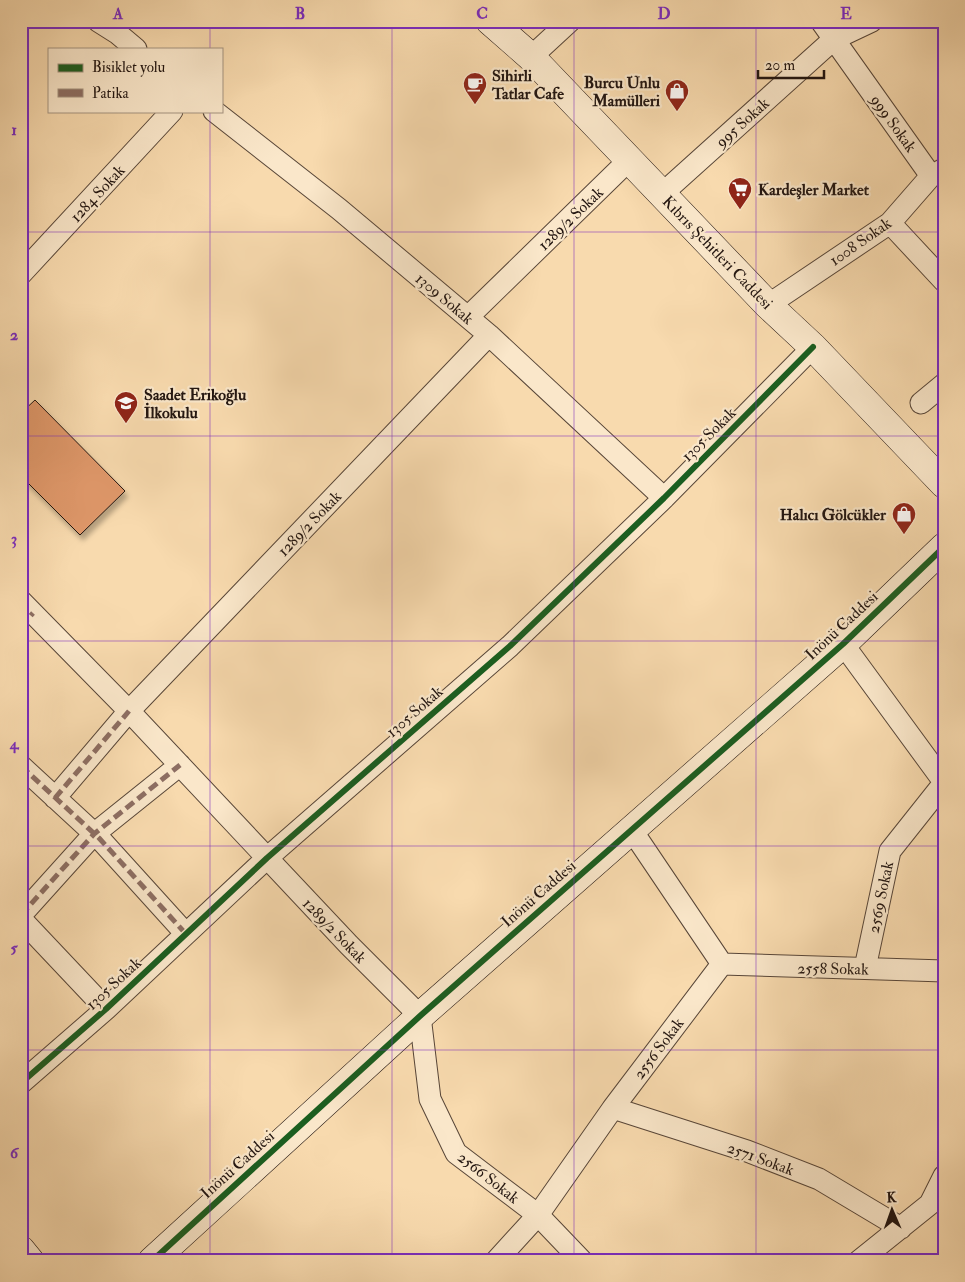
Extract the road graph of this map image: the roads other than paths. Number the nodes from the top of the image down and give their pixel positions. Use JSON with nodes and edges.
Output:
{"nodes":[{"id":1,"x":98,"y":21,"type":"edge"},
{"id":2,"x":490,"y":21,"type":"edge"},
{"id":3,"x":570,"y":21,"type":"edge"},
{"id":4,"x":821,"y":21,"type":"edge"},
{"id":5,"x":872,"y":21,"type":"edge"},
{"id":6,"x":122,"y":27,"type":"edge"},
{"id":7,"x":834,"y":39,"type":"junction"},
{"id":8,"x":135,"y":48,"type":"edge"},
{"id":9,"x":531,"y":56,"type":"junction"},
{"id":10,"x":171,"y":112,"type":"edge"},
{"id":11,"x":215,"y":112,"type":"edge"},
{"id":12,"x":629,"y":160,"type":"junction"},
{"id":13,"x":938,"y":172,"type":"edge"},
{"id":14,"x":662,"y":193,"type":"junction"},
{"id":15,"x":890,"y":222,"type":"junction"},
{"id":16,"x":21,"y":274,"type":"edge"},
{"id":17,"x":944,"y":281,"type":"edge"},
{"id":18,"x":768,"y":305,"type":"junction"},
{"id":19,"x":468,"y":318,"type":"junction"},
{"id":20,"x":489,"y":335,"type":"junction"},
{"id":21,"x":813,"y":347,"type":"junction"},
{"id":22,"x":944,"y":384,"type":"edge"},
{"id":23,"x":921,"y":403,"type":"dead end"},
{"id":24,"x":944,"y":484,"type":"edge"},
{"id":25,"x":664,"y":498,"type":"junction"},
{"id":26,"x":944,"y":547,"type":"edge"},
{"id":27,"x":25,"y":614,"type":"edge"},
{"id":28,"x":843,"y":644,"type":"junction"},
{"id":29,"x":129,"y":711,"type":"junction"},
{"id":30,"x":180,"y":765,"type":"junction"},
{"id":31,"x":23,"y":772,"type":"edge"},
{"id":32,"x":944,"y":783,"type":"edge"},
{"id":33,"x":55,"y":798,"type":"junction"},
{"id":34,"x":631,"y":829,"type":"junction"},
{"id":35,"x":94,"y":834,"type":"junction"},
{"id":36,"x":267,"y":858,"type":"junction"},
{"id":37,"x":21,"y":915,"type":"edge"},
{"id":38,"x":21,"y":919,"type":"edge"},
{"id":39,"x":186,"y":934,"type":"junction"},
{"id":40,"x":722,"y":964,"type":"junction"},
{"id":41,"x":865,"y":968,"type":"junction"},
{"id":42,"x":944,"y":971,"type":"edge"},
{"id":43,"x":106,"y":1009,"type":"junction"},
{"id":44,"x":420,"y":1016,"type":"junction"},
{"id":45,"x":21,"y":1083,"type":"edge"},
{"id":46,"x":613,"y":1108,"type":"junction"},
{"id":47,"x":944,"y":1176,"type":"edge"},
{"id":48,"x":538,"y":1215,"type":"junction"},
{"id":49,"x":901,"y":1228,"type":"junction"},
{"id":50,"x":21,"y":1250,"type":"edge"},
{"id":51,"x":30,"y":1261,"type":"edge"},
{"id":52,"x":152,"y":1261,"type":"edge"},
{"id":53,"x":496,"y":1261,"type":"edge"},
{"id":54,"x":582,"y":1261,"type":"edge"},
{"id":55,"x":860,"y":1261,"type":"edge"}],
"edges":[{"from":1,"to":6,"type":"street"},
{"from":2,"to":9,"type":"street","name":"Kıbrıs Şehitleri Caddesi"},
{"from":3,"to":9,"type":"street"},
{"from":4,"to":7,"type":"street","name":"999 Sokak"},
{"from":5,"to":7,"type":"street","name":"995 Sokak"},
{"from":6,"to":8,"type":"street"},
{"from":7,"to":13,"type":"street","name":"999 Sokak"},
{"from":7,"to":14,"type":"street","name":"995 Sokak"},
{"from":9,"to":12,"type":"street","name":"Kıbrıs Şehitleri Caddesi"},
{"from":10,"to":16,"type":"street","name":"1284 Sokak"},
{"from":11,"to":19,"type":"street","name":"1309 Sokak"},
{"from":12,"to":14,"type":"street","name":"Kıbrıs Şehitleri Caddesi"},
{"from":12,"to":19,"type":"street","name":"1289/2 Sokak"},
{"from":13,"to":15,"type":"street","name":"1008 Sokak"},
{"from":14,"to":18,"type":"street","name":"Kıbrıs Şehitleri Caddesi"},
{"from":15,"to":17,"type":"street"},
{"from":15,"to":18,"type":"street","name":"1008 Sokak"},
{"from":18,"to":21,"type":"street","name":"Kıbrıs Şehitleri Caddesi"},
{"from":19,"to":20,"type":"street","name":"1309 Sokak"},
{"from":20,"to":25,"type":"street","name":"1309 Sokak"},
{"from":20,"to":29,"type":"street","name":"1289/2 Sokak"},
{"from":21,"to":24,"type":"street","name":"Kıbrıs Şehitleri Caddesi"},
{"from":21,"to":25,"type":"street","name":"1305 Sokak"},
{"from":22,"to":23,"type":"street"},
{"from":25,"to":36,"type":"street","name":"1305 Sokak"},
{"from":26,"to":28,"type":"street","name":"Inönü Caddesi"},
{"from":27,"to":29,"type":"street","name":"1289/2 Sokak"},
{"from":28,"to":32,"type":"street"},
{"from":28,"to":34,"type":"street","name":"Inönü Caddesi"},
{"from":29,"to":30,"type":"street","name":"1289/2 Sokak"},
{"from":29,"to":33,"type":"street"},
{"from":30,"to":35,"type":"street"},
{"from":30,"to":36,"type":"street","name":"1289/2 Sokak"},
{"from":31,"to":33,"type":"street"},
{"from":32,"to":41,"type":"street","name":"2569 Sokak"},
{"from":33,"to":35,"type":"street"},
{"from":34,"to":40,"type":"street"},
{"from":34,"to":44,"type":"street","name":"Inönü Caddesi"},
{"from":35,"to":37,"type":"street"},
{"from":35,"to":39,"type":"street"},
{"from":36,"to":39,"type":"street","name":"1305 Sokak"},
{"from":36,"to":44,"type":"street","name":"1289/2 Sokak"},
{"from":38,"to":43,"type":"street"},
{"from":39,"to":43,"type":"street","name":"1305 Sokak"},
{"from":40,"to":41,"type":"street","name":"2558 Sokak"},
{"from":40,"to":46,"type":"street","name":"2556 Sokak"},
{"from":41,"to":42,"type":"street","name":"2558 Sokak"},
{"from":43,"to":45,"type":"street","name":"1305 Sokak"},
{"from":44,"to":48,"type":"street","name":"2566 Sokak"},
{"from":44,"to":52,"type":"street","name":"Inönü Caddesi"},
{"from":46,"to":48,"type":"street","name":"2556 Sokak"},
{"from":46,"to":49,"type":"street","name":"2571 Sokak"},
{"from":47,"to":49,"type":"street"},
{"from":48,"to":53,"type":"street","name":"2556 Sokak"},
{"from":48,"to":54,"type":"street","name":"2566 Sokak"},
{"from":49,"to":55,"type":"street"},
{"from":50,"to":51,"type":"street"}]}
